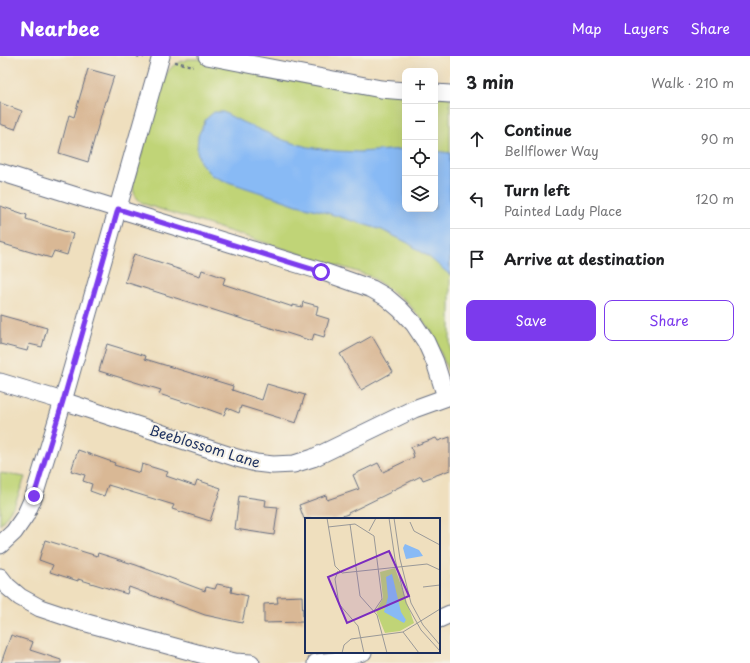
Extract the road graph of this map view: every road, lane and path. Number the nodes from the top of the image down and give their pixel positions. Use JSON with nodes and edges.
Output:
{"nodes":[{"id":1,"x":162,"y":56,"type":"edge"},
{"id":2,"x":207,"y":56,"type":"edge"},
{"id":3,"x":402,"y":91,"type":"edge"},
{"id":4,"x":438,"y":93,"type":"edge"},
{"id":5,"x":450,"y":94,"type":"edge"},
{"id":6,"x":0,"y":172,"type":"edge"},
{"id":7,"x":118,"y":209,"type":"junction"},
{"id":8,"x":0,"y":382,"type":"edge"},
{"id":9,"x":448,"y":397,"type":"edge"},
{"id":10,"x":63,"y":401,"type":"junction"},
{"id":11,"x":0,"y":545,"type":"edge"},
{"id":12,"x":0,"y":577,"type":"edge"},
{"id":13,"x":450,"y":614,"type":"edge"},
{"id":14,"x":440,"y":619,"type":"edge"},
{"id":15,"x":360,"y":653,"type":"edge"},
{"id":16,"x":251,"y":663,"type":"edge"},
{"id":17,"x":316,"y":663,"type":"edge"}],
"edges":[{"from":1,"to":7,"type":"street"},
{"from":2,"to":3,"type":"street"},
{"from":4,"to":5,"type":"street"},
{"from":6,"to":7,"type":"street"},
{"from":7,"to":9,"type":"street"},
{"from":7,"to":10,"type":"street"},
{"from":8,"to":10,"type":"street","name":"Beeblossom Lane"},
{"from":9,"to":10,"type":"street","name":"Beeblossom Lane"},
{"from":10,"to":11,"type":"street"},
{"from":12,"to":16,"type":"street"},
{"from":13,"to":14,"type":"street"},
{"from":15,"to":17,"type":"street"}]}
